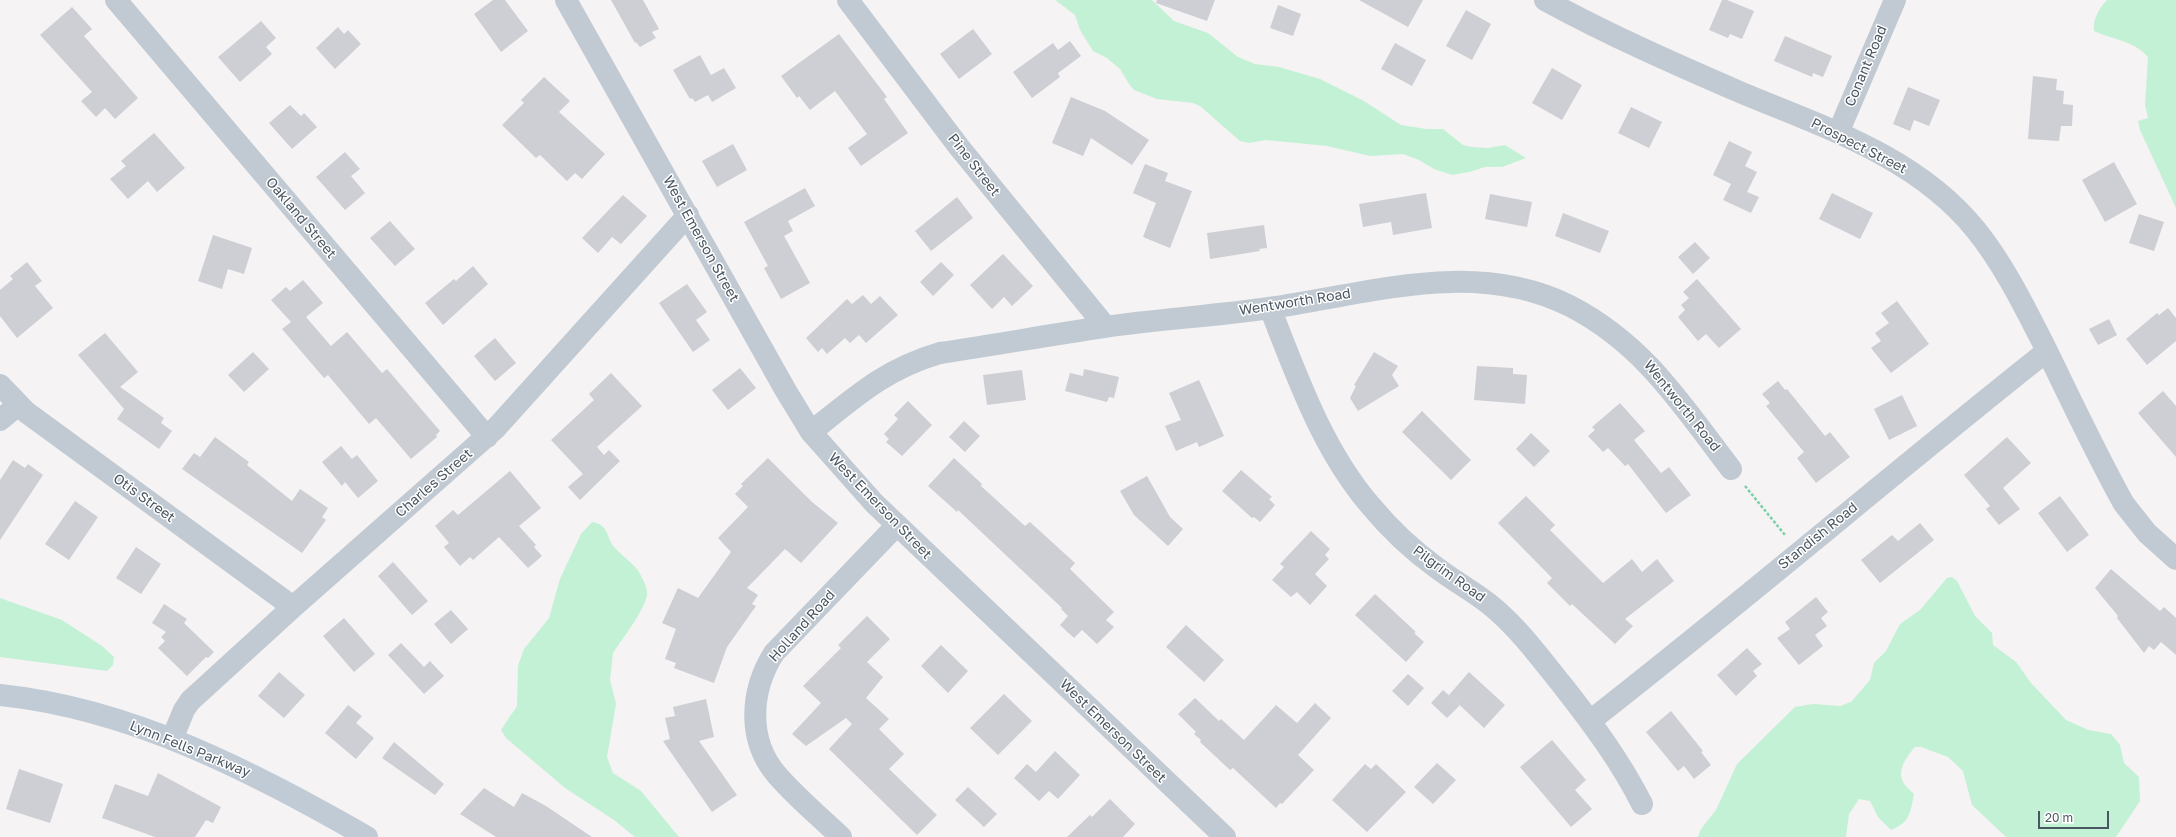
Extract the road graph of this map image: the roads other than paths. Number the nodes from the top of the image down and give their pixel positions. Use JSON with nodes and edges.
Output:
{"nodes":[{"id":1,"x":116,"y":0,"type":"edge"},
{"id":2,"x":566,"y":0,"type":"edge"},
{"id":3,"x":848,"y":0,"type":"edge"},
{"id":4,"x":1545,"y":0,"type":"edge"},
{"id":5,"x":1895,"y":0,"type":"edge"},
{"id":6,"x":1838,"y":133,"type":"junction"},
{"id":7,"x":688,"y":215,"type":"junction"},
{"id":8,"x":1270,"y":308,"type":"junction"},
{"id":9,"x":1105,"y":326,"type":"junction"},
{"id":10,"x":2047,"y":351,"type":"junction"},
{"id":11,"x":0,"y":385,"type":"edge"},
{"id":12,"x":18,"y":405,"type":"junction"},
{"id":13,"x":0,"y":420,"type":"edge"},
{"id":14,"x":812,"y":432,"type":"junction"},
{"id":15,"x":487,"y":437,"type":"junction"},
{"id":16,"x":1731,"y":469,"type":"road end"},
{"id":17,"x":897,"y":525,"type":"junction"},
{"id":18,"x":2176,"y":559,"type":"edge"},
{"id":19,"x":293,"y":607,"type":"junction"},
{"id":20,"x":0,"y":695,"type":"edge"},
{"id":21,"x":1590,"y":721,"type":"junction"},
{"id":22,"x":172,"y":739,"type":"junction"},
{"id":23,"x":1642,"y":804,"type":"dead end"},
{"id":24,"x":367,"y":837,"type":"edge"},
{"id":25,"x":841,"y":837,"type":"edge"},
{"id":26,"x":1225,"y":837,"type":"edge"}],
"edges":[{"from":1,"to":15,"type":"street","name":"Oakland Street"},
{"from":2,"to":7,"type":"street","name":"West Emerson Street"},
{"from":3,"to":9,"type":"street","name":"Pine Street"},
{"from":4,"to":6,"type":"street","name":"Prospect Street"},
{"from":5,"to":6,"type":"street","name":"Conant Road"},
{"from":6,"to":10,"type":"street","name":"Prospect Street"},
{"from":7,"to":14,"type":"street","name":"West Emerson Street"},
{"from":7,"to":15,"type":"street","name":"Charles Street"},
{"from":8,"to":9,"type":"street","name":"Wentworth Road"},
{"from":8,"to":16,"type":"street","name":"Wentworth Road"},
{"from":8,"to":21,"type":"street","name":"Pilgrim Road"},
{"from":9,"to":14,"type":"street","name":"Wentworth Road"},
{"from":10,"to":18,"type":"street","name":"Prospect Street"},
{"from":10,"to":21,"type":"street","name":"Standish Road"},
{"from":11,"to":12,"type":"street","name":"Otis Street"},
{"from":12,"to":13,"type":"street"},
{"from":12,"to":19,"type":"street","name":"Otis Street"},
{"from":14,"to":17,"type":"street","name":"West Emerson Street"},
{"from":15,"to":19,"type":"street","name":"Charles Street"},
{"from":17,"to":25,"type":"street","name":"Holland Road"},
{"from":17,"to":26,"type":"street","name":"West Emerson Street"},
{"from":19,"to":22,"type":"street","name":"Charles Street"},
{"from":20,"to":22,"type":"main road","name":"Lynn Fells Parkway"},
{"from":21,"to":23,"type":"street","name":"Pilgrim Road"},
{"from":22,"to":24,"type":"main road","name":"Lynn Fells Parkway"}]}
